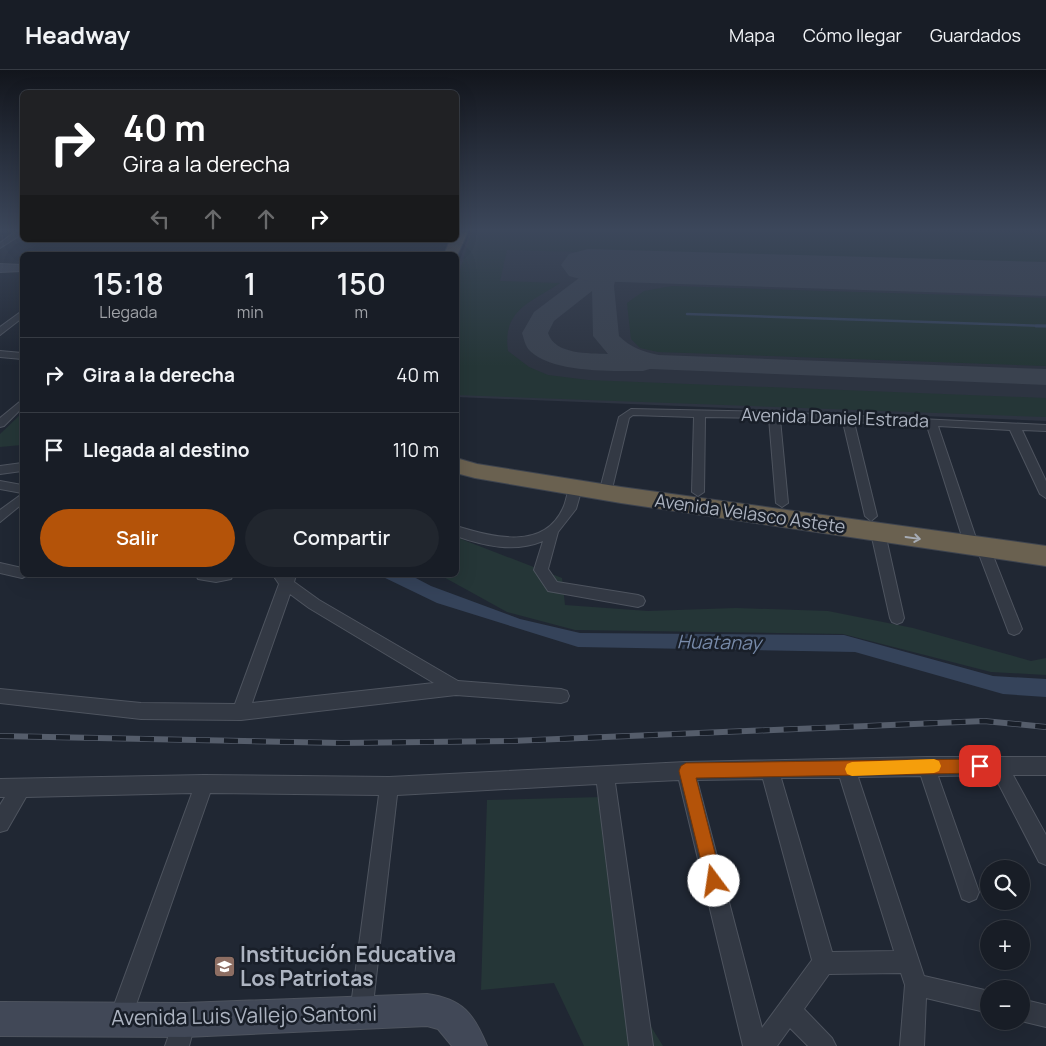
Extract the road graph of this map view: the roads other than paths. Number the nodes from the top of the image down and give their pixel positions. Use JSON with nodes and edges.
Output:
{"nodes":[{"id":1,"x":20,"y":316,"type":"edge"},
{"id":2,"x":0,"y":332,"type":"edge"},
{"id":3,"x":0,"y":354,"type":"edge"},
{"id":4,"x":20,"y":356,"type":"edge"},
{"id":5,"x":20,"y":407,"type":"edge"},
{"id":6,"x":700,"y":413,"type":"junction"},
{"id":7,"x":774,"y":415,"type":"junction"},
{"id":8,"x":848,"y":419,"type":"junction"},
{"id":9,"x":931,"y":422,"type":"junction"},
{"id":10,"x":0,"y":424,"type":"edge"},
{"id":11,"x":1014,"y":426,"type":"junction"},
{"id":12,"x":1046,"y":428,"type":"edge"},
{"id":13,"x":459,"y":452,"type":"edge"},
{"id":14,"x":459,"y":466,"type":"edge"},
{"id":15,"x":20,"y":467,"type":"edge"},
{"id":16,"x":0,"y":470,"type":"edge"},
{"id":17,"x":0,"y":485,"type":"edge"},
{"id":18,"x":607,"y":487,"type":"junction"},
{"id":19,"x":576,"y":488,"type":"junction"},
{"id":20,"x":20,"y":489,"type":"edge"},
{"id":21,"x":698,"y":492,"type":"junction"},
{"id":22,"x":1046,"y":494,"type":"edge"},
{"id":23,"x":20,"y":500,"type":"edge"},
{"id":24,"x":782,"y":503,"type":"junction"},
{"id":25,"x":0,"y":517,"type":"edge"},
{"id":26,"x":875,"y":524,"type":"junction"},
{"id":27,"x":459,"y":532,"type":"edge"},
{"id":28,"x":552,"y":533,"type":"junction"},
{"id":29,"x":1046,"y":540,"type":"edge"},
{"id":30,"x":974,"y":541,"type":"junction"},
{"id":31,"x":1046,"y":556,"type":"edge"},
{"id":32,"x":0,"y":568,"type":"edge"},
{"id":33,"x":20,"y":573,"type":"edge"},
{"id":34,"x":285,"y":578,"type":"edge"},
{"id":35,"x":638,"y":602,"type":"dead end"},
{"id":36,"x":897,"y":618,"type":"dead end"},
{"id":37,"x":1014,"y":629,"type":"dead end"},
{"id":38,"x":456,"y":688,"type":"junction"},
{"id":39,"x":0,"y":696,"type":"edge"},
{"id":40,"x":560,"y":696,"type":"dead end"},
{"id":41,"x":242,"y":712,"type":"junction"},
{"id":42,"x":926,"y":766,"type":"junction"},
{"id":43,"x":999,"y":766,"type":"junction"},
{"id":44,"x":1046,"y":766,"type":"edge"},
{"id":45,"x":846,"y":769,"type":"junction"},
{"id":46,"x":686,"y":771,"type":"junction"},
{"id":47,"x":770,"y":771,"type":"junction"},
{"id":48,"x":605,"y":775,"type":"junction"},
{"id":49,"x":204,"y":784,"type":"junction"},
{"id":50,"x":390,"y":786,"type":"junction"},
{"id":51,"x":0,"y":788,"type":"edge"},
{"id":52,"x":20,"y":789,"type":"junction"},
{"id":53,"x":0,"y":823,"type":"edge"},
{"id":54,"x":1046,"y":855,"type":"edge"},
{"id":55,"x":969,"y":892,"type":"dead end"},
{"id":56,"x":910,"y":962,"type":"junction"},
{"id":57,"x":824,"y":963,"type":"junction"},
{"id":58,"x":916,"y":985,"type":"junction"},
{"id":59,"x":980,"y":1000,"type":"edge"},
{"id":60,"x":789,"y":1010,"type":"junction"},
{"id":61,"x":1030,"y":1012,"type":"edge"},
{"id":62,"x":361,"y":1014,"type":"junction"},
{"id":63,"x":1046,"y":1016,"type":"edge"},
{"id":64,"x":0,"y":1019,"type":"edge"},
{"id":65,"x":120,"y":1019,"type":"junction"},
{"id":66,"x":181,"y":1033,"type":"edge"},
{"id":67,"x":470,"y":1046,"type":"edge"},
{"id":68,"x":641,"y":1046,"type":"edge"},
{"id":69,"x":755,"y":1046,"type":"edge"},
{"id":70,"x":763,"y":1046,"type":"edge"},
{"id":71,"x":824,"y":1046,"type":"edge"},
{"id":72,"x":912,"y":1046,"type":"edge"}],
"edges":[{"from":1,"to":2,"type":"street"},
{"from":3,"to":4,"type":"street"},
{"from":5,"to":10,"type":"street"},
{"from":6,"to":7,"type":"street","name":"Avenida Daniel Estrada"},
{"from":6,"to":18,"type":"street","name":"Avenida Daniel Estrada"},
{"from":6,"to":21,"type":"street"},
{"from":7,"to":8,"type":"street","name":"Avenida Daniel Estrada"},
{"from":7,"to":24,"type":"street"},
{"from":8,"to":9,"type":"street","name":"Avenida Daniel Estrada"},
{"from":8,"to":26,"type":"street"},
{"from":9,"to":11,"type":"street","name":"Avenida Daniel Estrada"},
{"from":9,"to":30,"type":"street"},
{"from":11,"to":12,"type":"street","name":"Avenida Daniel Estrada"},
{"from":11,"to":22,"type":"street"},
{"from":13,"to":18,"type":"highway","name":"Avenida Velasco Astete"},
{"from":14,"to":19,"type":"highway","name":"Avenida Velasco Astete"},
{"from":15,"to":16,"type":"street"},
{"from":17,"to":20,"type":"street"},
{"from":18,"to":19,"type":"highway","name":"Avenida Velasco Astete"},
{"from":18,"to":21,"type":"highway","name":"Avenida Velasco Astete"},
{"from":18,"to":26,"type":"highway","name":"Avenida Velasco Astete"},
{"from":19,"to":28,"type":"street"},
{"from":21,"to":24,"type":"highway","name":"Avenida Velasco Astete"},
{"from":23,"to":25,"type":"street"},
{"from":24,"to":26,"type":"highway","name":"Avenida Velasco Astete"},
{"from":26,"to":30,"type":"highway","name":"Avenida Velasco Astete"},
{"from":26,"to":36,"type":"street"},
{"from":27,"to":28,"type":"street"},
{"from":28,"to":35,"type":"street"},
{"from":29,"to":30,"type":"highway","name":"Avenida Velasco Astete"},
{"from":30,"to":31,"type":"highway","name":"Avenida Velasco Astete"},
{"from":30,"to":37,"type":"street"},
{"from":32,"to":33,"type":"street"},
{"from":34,"to":38,"type":"street"},
{"from":34,"to":41,"type":"street"},
{"from":38,"to":40,"type":"street"},
{"from":38,"to":41,"type":"street"},
{"from":39,"to":41,"type":"street"},
{"from":42,"to":43,"type":"street"},
{"from":42,"to":45,"type":"street"},
{"from":42,"to":55,"type":"street"},
{"from":43,"to":44,"type":"street"},
{"from":43,"to":54,"type":"street"},
{"from":45,"to":47,"type":"street"},
{"from":45,"to":56,"type":"street"},
{"from":46,"to":47,"type":"street"},
{"from":46,"to":48,"type":"street"},
{"from":46,"to":69,"type":"street"},
{"from":47,"to":57,"type":"street"},
{"from":48,"to":50,"type":"street"},
{"from":48,"to":68,"type":"street"},
{"from":49,"to":50,"type":"street"},
{"from":49,"to":52,"type":"street"},
{"from":49,"to":65,"type":"street"},
{"from":50,"to":62,"type":"street"},
{"from":51,"to":52,"type":"street"},
{"from":52,"to":53,"type":"street"},
{"from":56,"to":57,"type":"street"},
{"from":56,"to":58,"type":"street"},
{"from":57,"to":60,"type":"street"},
{"from":58,"to":59,"type":"street"},
{"from":58,"to":72,"type":"street"},
{"from":60,"to":70,"type":"street"},
{"from":60,"to":71,"type":"street"},
{"from":61,"to":63,"type":"street"},
{"from":62,"to":66,"type":"street","name":"Avenida Luis Vallejo Santoni"},
{"from":62,"to":67,"type":"street","name":"Avenida Luis Vallejo Santoni"},
{"from":64,"to":65,"type":"street","name":"Avenida Luis Vallejo Santoni"},
{"from":65,"to":66,"type":"street","name":"Avenida Luis Vallejo Santoni"}]}
